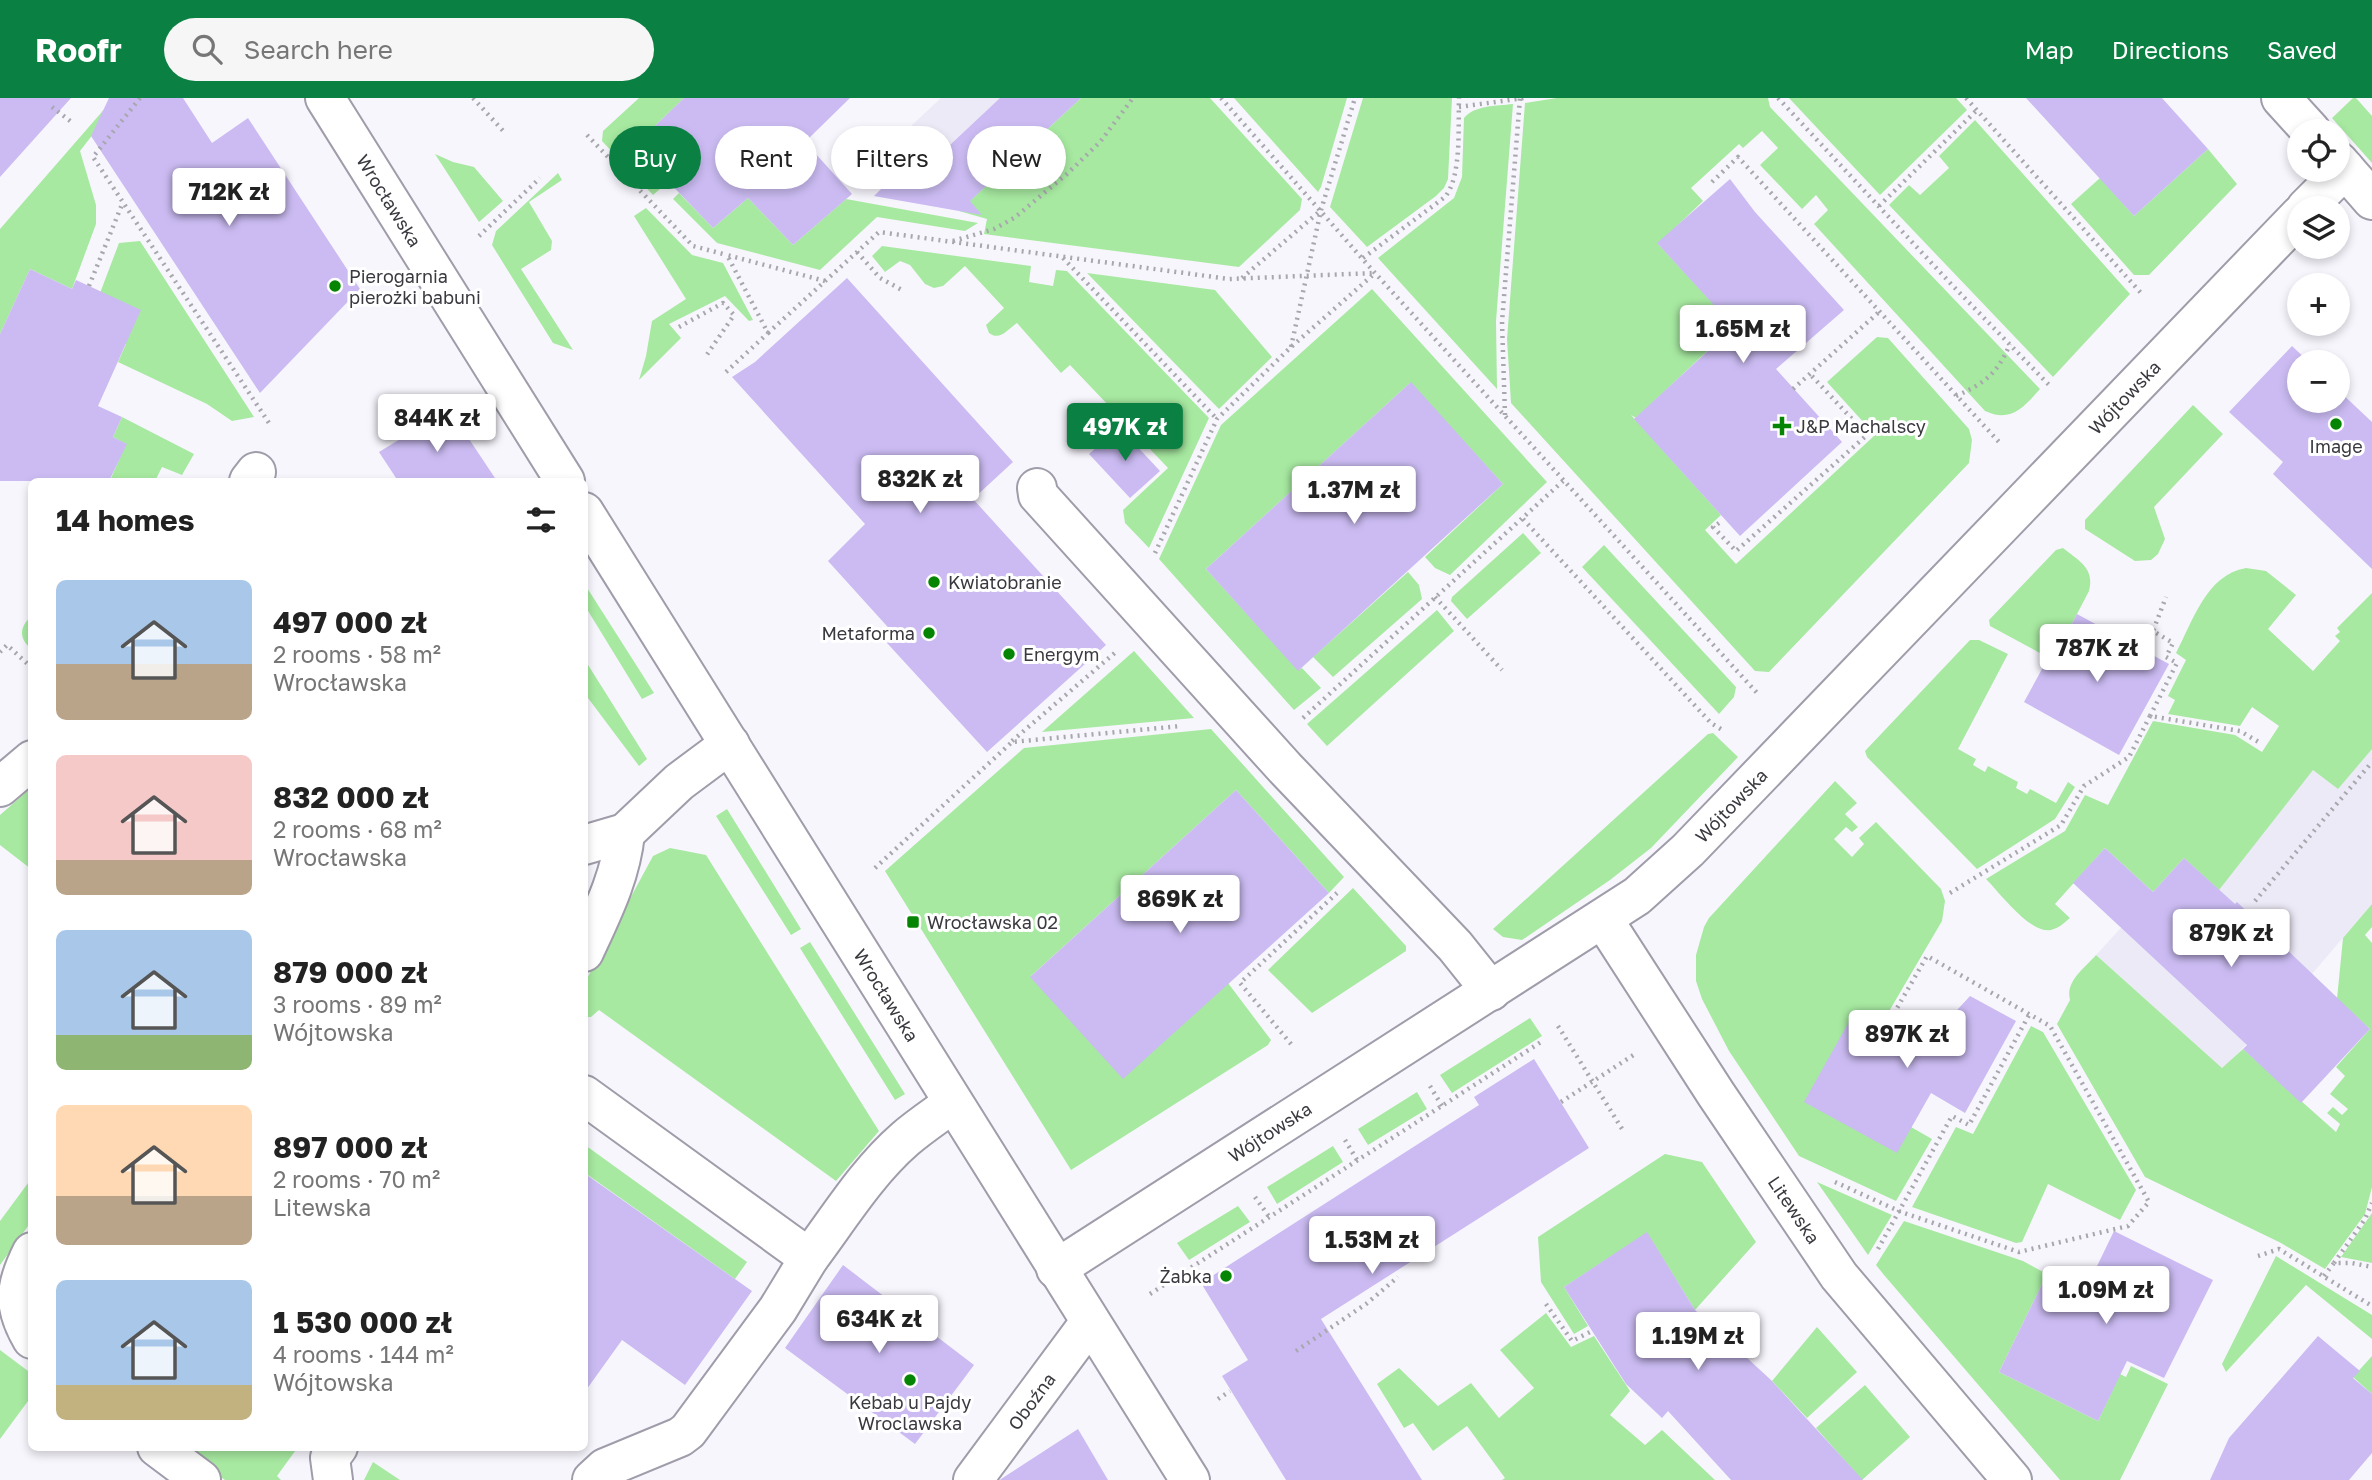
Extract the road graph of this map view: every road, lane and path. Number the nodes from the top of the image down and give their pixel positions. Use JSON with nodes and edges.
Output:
{"nodes":[{"id":1,"x":140,"y":98,"type":"edge"},
{"id":2,"x":326,"y":98,"type":"edge"},
{"id":3,"x":473,"y":98,"type":"edge"},
{"id":4,"x":1133,"y":98,"type":"edge"},
{"id":5,"x":1221,"y":98,"type":"edge"},
{"id":6,"x":1355,"y":98,"type":"edge"},
{"id":7,"x":1460,"y":98,"type":"edge"},
{"id":8,"x":1521,"y":98,"type":"edge"},
{"id":9,"x":1778,"y":98,"type":"edge"},
{"id":10,"x":1966,"y":98,"type":"edge"},
{"id":11,"x":2281,"y":98,"type":"edge"},
{"id":12,"x":52,"y":107,"type":"dead end"},
{"id":13,"x":1459,"y":107,"type":"junction"},
{"id":14,"x":1977,"y":110,"type":"junction"},
{"id":15,"x":2300,"y":119,"type":"edge"},
{"id":16,"x":74,"y":124,"type":"dead end"},
{"id":17,"x":506,"y":134,"type":"dead end"},
{"id":18,"x":587,"y":135,"type":"dead end"},
{"id":19,"x":2350,"y":174,"type":"edge"},
{"id":20,"x":540,"y":178,"type":"dead end"},
{"id":21,"x":1712,"y":182,"type":"dead end"},
{"id":22,"x":2328,"y":182,"type":"edge"},
{"id":23,"x":2316,"y":196,"type":"edge"},
{"id":24,"x":2372,"y":200,"type":"edge"},
{"id":25,"x":123,"y":202,"type":"junction"},
{"id":26,"x":1879,"y":206,"type":"junction"},
{"id":27,"x":1321,"y":210,"type":"junction"},
{"id":28,"x":2287,"y":228,"type":"edge"},
{"id":29,"x":479,"y":236,"type":"dead end"},
{"id":30,"x":949,"y":243,"type":"junction"},
{"id":31,"x":858,"y":252,"type":"junction"},
{"id":32,"x":727,"y":255,"type":"junction"},
{"id":33,"x":1063,"y":257,"type":"junction"},
{"id":34,"x":1363,"y":258,"type":"junction"},
{"id":35,"x":1375,"y":273,"type":"junction"},
{"id":36,"x":1308,"y":274,"type":"junction"},
{"id":37,"x":1242,"y":278,"type":"junction"},
{"id":38,"x":826,"y":281,"type":"junction"},
{"id":39,"x":89,"y":286,"type":"dead end"},
{"id":40,"x":902,"y":290,"type":"dead end"},
{"id":41,"x":2141,"y":293,"type":"dead end"},
{"id":42,"x":1879,"y":312,"type":"junction"},
{"id":43,"x":679,"y":327,"type":"dead end"},
{"id":44,"x":768,"y":333,"type":"junction"},
{"id":45,"x":2010,"y":344,"type":"junction"},
{"id":46,"x":1291,"y":348,"type":"junction"},
{"id":47,"x":706,"y":356,"type":"dead end"},
{"id":48,"x":726,"y":372,"type":"dead end"},
{"id":49,"x":1810,"y":374,"type":"junction"},
{"id":50,"x":2051,"y":387,"type":"dead end"},
{"id":51,"x":1793,"y":389,"type":"dead end"},
{"id":52,"x":1956,"y":396,"type":"junction"},
{"id":53,"x":1505,"y":415,"type":"junction"},
{"id":54,"x":1217,"y":419,"type":"junction"},
{"id":55,"x":273,"y":429,"type":"dead end"},
{"id":56,"x":1999,"y":442,"type":"dead end"},
{"id":57,"x":563,"y":478,"type":"edge"},
{"id":58,"x":1563,"y":481,"type":"junction"},
{"id":59,"x":1037,"y":488,"type":"dead end"},
{"id":60,"x":588,"y":518,"type":"edge"},
{"id":61,"x":1523,"y":519,"type":"junction"},
{"id":62,"x":1718,"y":523,"type":"dead end"},
{"id":63,"x":1435,"y":597,"type":"junction"},
{"id":64,"x":2166,"y":597,"type":"dead end"},
{"id":65,"x":1133,"y":599,"type":"junction"},
{"id":66,"x":1124,"y":646,"type":"dead end"},
{"id":67,"x":0,"y":652,"type":"edge"},
{"id":68,"x":28,"y":664,"type":"edge"},
{"id":69,"x":1502,"y":670,"type":"dead end"},
{"id":70,"x":1758,"y":694,"type":"dead end"},
{"id":71,"x":2150,"y":716,"type":"junction"},
{"id":72,"x":1186,"y":725,"type":"dead end"},
{"id":73,"x":1724,"y":731,"type":"dead end"},
{"id":74,"x":1012,"y":742,"type":"junction"},
{"id":75,"x":730,"y":744,"type":"junction"},
{"id":76,"x":2262,"y":744,"type":"dead end"},
{"id":77,"x":1268,"y":749,"type":"junction"},
{"id":78,"x":2372,"y":762,"type":"edge"},
{"id":79,"x":28,"y":763,"type":"edge"},
{"id":80,"x":0,"y":787,"type":"edge"},
{"id":81,"x":625,"y":833,"type":"junction"},
{"id":82,"x":588,"y":844,"type":"edge"},
{"id":83,"x":875,"y":869,"type":"dead end"},
{"id":84,"x":1344,"y":887,"type":"dead end"},
{"id":85,"x":1950,"y":893,"type":"dead end"},
{"id":86,"x":2255,"y":901,"type":"dead end"},
{"id":87,"x":1602,"y":919,"type":"junction"},
{"id":88,"x":588,"y":944,"type":"edge"},
{"id":89,"x":1491,"y":991,"type":"junction"},
{"id":90,"x":2029,"y":1015,"type":"junction"},
{"id":91,"x":1898,"y":1018,"type":"dead end"},
{"id":92,"x":1558,"y":1026,"type":"dead end"},
{"id":93,"x":1541,"y":1042,"type":"dead end"},
{"id":94,"x":1291,"y":1044,"type":"dead end"},
{"id":95,"x":1639,"y":1051,"type":"dead end"},
{"id":96,"x":1425,"y":1079,"type":"dead end"},
{"id":97,"x":1592,"y":1083,"type":"junction"},
{"id":98,"x":588,"y":1098,"type":"edge"},
{"id":99,"x":1560,"y":1102,"type":"dead end"},
{"id":100,"x":953,"y":1103,"type":"junction"},
{"id":101,"x":1442,"y":1106,"type":"junction"},
{"id":102,"x":1624,"y":1132,"type":"dead end"},
{"id":103,"x":1340,"y":1133,"type":"dead end"},
{"id":104,"x":1357,"y":1160,"type":"junction"},
{"id":105,"x":1829,"y":1179,"type":"dead end"},
{"id":106,"x":1249,"y":1187,"type":"dead end"},
{"id":107,"x":2372,"y":1203,"type":"edge"},
{"id":108,"x":1901,"y":1212,"type":"junction"},
{"id":109,"x":1270,"y":1218,"type":"junction"},
{"id":110,"x":2258,"y":1256,"type":"dead end"},
{"id":111,"x":809,"y":1258,"type":"junction"},
{"id":112,"x":1874,"y":1258,"type":"dead end"},
{"id":113,"x":28,"y":1261,"type":"edge"},
{"id":114,"x":2334,"y":1263,"type":"junction"},
{"id":115,"x":2372,"y":1267,"type":"edge"},
{"id":116,"x":1056,"y":1269,"type":"junction"},
{"id":117,"x":2324,"y":1276,"type":"junction"},
{"id":118,"x":1398,"y":1277,"type":"dead end"},
{"id":119,"x":1150,"y":1294,"type":"dead end"},
{"id":120,"x":1546,"y":1304,"type":"dead end"},
{"id":121,"x":2372,"y":1306,"type":"edge"},
{"id":122,"x":1090,"y":1322,"type":"junction"},
{"id":123,"x":28,"y":1331,"type":"edge"},
{"id":124,"x":1592,"y":1331,"type":"dead end"},
{"id":125,"x":1296,"y":1351,"type":"dead end"},
{"id":126,"x":1230,"y":1391,"type":"dead end"},
{"id":127,"x":1218,"y":1399,"type":"dead end"},
{"id":128,"x":161,"y":1451,"type":"edge"},
{"id":129,"x":335,"y":1451,"type":"edge"},
{"id":130,"x":201,"y":1480,"type":"edge"},
{"id":131,"x":333,"y":1480,"type":"edge"},
{"id":132,"x":592,"y":1480,"type":"edge"},
{"id":133,"x":974,"y":1480,"type":"edge"},
{"id":134,"x":1190,"y":1480,"type":"edge"},
{"id":135,"x":2012,"y":1480,"type":"edge"}],
"edges":[{"from":1,"to":25,"type":"path"},
{"from":2,"to":57,"type":"street","name":"Wrocławska"},
{"from":3,"to":17,"type":"path"},
{"from":4,"to":30,"type":"path"},
{"from":5,"to":27,"type":"path"},
{"from":6,"to":27,"type":"path"},
{"from":7,"to":13,"type":"path"},
{"from":8,"to":13,"type":"path"},
{"from":8,"to":53,"type":"path"},
{"from":9,"to":26,"type":"path"},
{"from":10,"to":14,"type":"path"},
{"from":11,"to":15,"type":"street"},
{"from":12,"to":16,"type":"path"},
{"from":13,"to":34,"type":"path"},
{"from":14,"to":26,"type":"path"},
{"from":14,"to":41,"type":"path"},
{"from":18,"to":32,"type":"path"},
{"from":19,"to":24,"type":"street"},
{"from":20,"to":29,"type":"path"},
{"from":21,"to":42,"type":"path"},
{"from":22,"to":23,"type":"street"},
{"from":25,"to":39,"type":"path"},
{"from":25,"to":55,"type":"path"},
{"from":26,"to":45,"type":"path"},
{"from":27,"to":34,"type":"path"},
{"from":27,"to":36,"type":"path"},
{"from":27,"to":37,"type":"path"},
{"from":28,"to":87,"type":"street","name":"Wójtowska"},
{"from":30,"to":31,"type":"path"},
{"from":30,"to":33,"type":"path"},
{"from":31,"to":38,"type":"path"},
{"from":31,"to":40,"type":"path"},
{"from":32,"to":38,"type":"path"},
{"from":32,"to":44,"type":"path"},
{"from":33,"to":37,"type":"path"},
{"from":33,"to":54,"type":"path"},
{"from":34,"to":35,"type":"path"},
{"from":35,"to":36,"type":"path"},
{"from":35,"to":46,"type":"path"},
{"from":35,"to":53,"type":"path"},
{"from":36,"to":37,"type":"path"},
{"from":36,"to":46,"type":"path"},
{"from":38,"to":44,"type":"path"},
{"from":42,"to":49,"type":"path"},
{"from":42,"to":52,"type":"path"},
{"from":43,"to":47,"type":"path"},
{"from":44,"to":48,"type":"path"},
{"from":45,"to":50,"type":"path"},
{"from":45,"to":52,"type":"path"},
{"from":46,"to":54,"type":"path"},
{"from":49,"to":51,"type":"path"},
{"from":49,"to":62,"type":"path"},
{"from":52,"to":56,"type":"path"},
{"from":53,"to":58,"type":"path"},
{"from":54,"to":65,"type":"path"},
{"from":58,"to":61,"type":"path"},
{"from":58,"to":70,"type":"path"},
{"from":59,"to":65,"type":"street"},
{"from":60,"to":75,"type":"street","name":"Wrocławska"},
{"from":61,"to":63,"type":"path"},
{"from":61,"to":73,"type":"path"},
{"from":63,"to":69,"type":"path"},
{"from":63,"to":77,"type":"path"},
{"from":64,"to":71,"type":"path"},
{"from":65,"to":77,"type":"street"},
{"from":66,"to":74,"type":"path"},
{"from":67,"to":68,"type":"path"},
{"from":71,"to":76,"type":"path"},
{"from":71,"to":85,"type":"path"},
{"from":72,"to":74,"type":"path"},
{"from":74,"to":83,"type":"path"},
{"from":75,"to":81,"type":"street"},
{"from":75,"to":100,"type":"street","name":"Wrocławska"},
{"from":77,"to":89,"type":"street"},
{"from":78,"to":86,"type":"path"},
{"from":79,"to":80,"type":"street"},
{"from":81,"to":82,"type":"street"},
{"from":81,"to":88,"type":"street"},
{"from":84,"to":94,"type":"path"},
{"from":87,"to":89,"type":"street","name":"Wójtowska"},
{"from":87,"to":135,"type":"street","name":"Litewska"},
{"from":89,"to":116,"type":"street","name":"Wójtowska"},
{"from":90,"to":91,"type":"path"},
{"from":90,"to":108,"type":"path"},
{"from":90,"to":108,"type":"path"},
{"from":92,"to":97,"type":"path"},
{"from":93,"to":101,"type":"path"},
{"from":95,"to":97,"type":"path"},
{"from":96,"to":101,"type":"path"},
{"from":97,"to":99,"type":"path"},
{"from":97,"to":102,"type":"path"},
{"from":98,"to":111,"type":"street"},
{"from":100,"to":111,"type":"street"},
{"from":100,"to":116,"type":"street","name":"Wrocławska"},
{"from":101,"to":104,"type":"path"},
{"from":103,"to":104,"type":"path"},
{"from":104,"to":109,"type":"path"},
{"from":105,"to":108,"type":"path"},
{"from":106,"to":109,"type":"path"},
{"from":107,"to":114,"type":"path"},
{"from":108,"to":112,"type":"path"},
{"from":109,"to":119,"type":"path"},
{"from":110,"to":117,"type":"path"},
{"from":111,"to":132,"type":"street"},
{"from":113,"to":123,"type":"street"},
{"from":114,"to":115,"type":"path"},
{"from":114,"to":117,"type":"path"},
{"from":116,"to":122,"type":"street","name":"Wrocławska"},
{"from":117,"to":121,"type":"path"},
{"from":118,"to":125,"type":"path"},
{"from":120,"to":124,"type":"path"},
{"from":122,"to":133,"type":"street","name":"Oboźna"},
{"from":122,"to":134,"type":"street","name":"Wrocławska"},
{"from":126,"to":127,"type":"path"},
{"from":128,"to":130,"type":"street"},
{"from":129,"to":131,"type":"street"}]}
